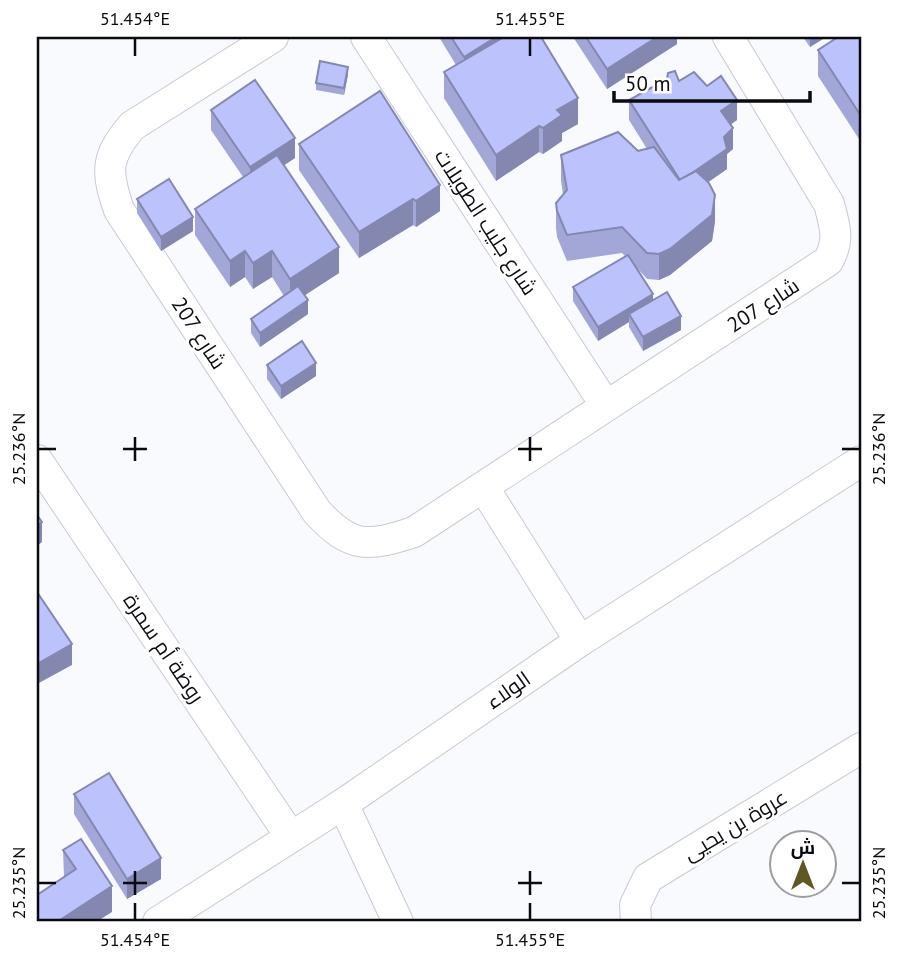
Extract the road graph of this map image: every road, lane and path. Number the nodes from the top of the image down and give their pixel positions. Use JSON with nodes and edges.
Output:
{"nodes":[{"id":1,"x":273,"y":37,"type":"edge"},
{"id":2,"x":366,"y":37,"type":"edge"},
{"id":3,"x":728,"y":37,"type":"edge"},
{"id":4,"x":606,"y":406,"type":"junction"},
{"id":5,"x":37,"y":460,"type":"edge"},
{"id":6,"x":861,"y":461,"type":"edge"},
{"id":7,"x":484,"y":488,"type":"junction"},
{"id":8,"x":580,"y":641,"type":"junction"},
{"id":9,"x":861,"y":748,"type":"edge"},
{"id":10,"x":343,"y":804,"type":"junction"},
{"id":11,"x":291,"y":836,"type":"junction"},
{"id":12,"x":158,"y":922,"type":"edge"},
{"id":13,"x":398,"y":922,"type":"edge"},
{"id":14,"x":636,"y":922,"type":"edge"}],
"edges":[{"from":1,"to":7,"type":"street","name":"شارع 207"},
{"from":2,"to":4,"type":"street","name":"شارع جليب الطويلات"},
{"from":3,"to":4,"type":"street","name":"شارع 207"},
{"from":4,"to":7,"type":"street","name":"شارع 207"},
{"from":5,"to":11,"type":"street","name":"روضة أم سمرة"},
{"from":6,"to":8,"type":"street","name":"الولاء"},
{"from":7,"to":8,"type":"street"},
{"from":8,"to":10,"type":"street","name":"الولاء"},
{"from":9,"to":14,"type":"street","name":"عروة بن يحيى"},
{"from":10,"to":11,"type":"street","name":"الولاء"},
{"from":10,"to":13,"type":"street"},
{"from":11,"to":12,"type":"street","name":"الولاء"}]}
